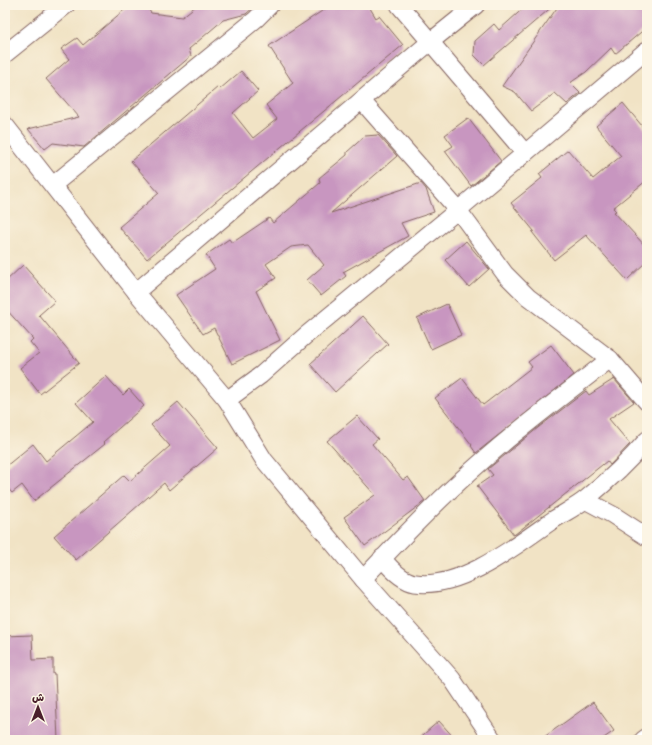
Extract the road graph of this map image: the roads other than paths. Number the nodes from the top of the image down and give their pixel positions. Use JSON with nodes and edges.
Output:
{"nodes":[{"id":1,"x":66,"y":5,"type":"edge"},
{"id":2,"x":270,"y":5,"type":"edge"},
{"id":3,"x":399,"y":5,"type":"edge"},
{"id":4,"x":476,"y":5,"type":"edge"},
{"id":5,"x":430,"y":42,"type":"junction"},
{"id":6,"x":647,"y":50,"type":"edge"},
{"id":7,"x":5,"y":54,"type":"edge"},
{"id":8,"x":362,"y":101,"type":"junction"},
{"id":9,"x":5,"y":125,"type":"edge"},
{"id":10,"x":525,"y":153,"type":"junction"},
{"id":11,"x":53,"y":185,"type":"junction"},
{"id":12,"x":458,"y":210,"type":"junction"},
{"id":13,"x":136,"y":292,"type":"junction"},
{"id":14,"x":610,"y":359,"type":"junction"},
{"id":15,"x":227,"y":400,"type":"junction"},
{"id":16,"x":647,"y":402,"type":"edge"},
{"id":17,"x":647,"y":440,"type":"edge"},
{"id":18,"x":585,"y":500,"type":"junction"},
{"id":19,"x":647,"y":537,"type":"edge"},
{"id":20,"x":382,"y":558,"type":"junction"},
{"id":21,"x":363,"y":579,"type":"junction"},
{"id":22,"x":647,"y":737,"type":"edge"},
{"id":23,"x":493,"y":740,"type":"edge"},
{"id":24,"x":643,"y":740,"type":"edge"}],
"edges":[{"from":1,"to":7,"type":"street"},
{"from":2,"to":11,"type":"street"},
{"from":3,"to":5,"type":"street"},
{"from":4,"to":5,"type":"street"},
{"from":5,"to":8,"type":"street"},
{"from":5,"to":10,"type":"street"},
{"from":6,"to":10,"type":"street"},
{"from":8,"to":12,"type":"street"},
{"from":8,"to":13,"type":"street"},
{"from":9,"to":11,"type":"street"},
{"from":10,"to":12,"type":"street"},
{"from":11,"to":13,"type":"street"},
{"from":12,"to":14,"type":"street"},
{"from":12,"to":15,"type":"street"},
{"from":13,"to":15,"type":"street"},
{"from":14,"to":16,"type":"street"},
{"from":14,"to":20,"type":"street"},
{"from":15,"to":21,"type":"street"},
{"from":17,"to":18,"type":"street"},
{"from":18,"to":19,"type":"street"},
{"from":18,"to":20,"type":"street"},
{"from":20,"to":21,"type":"street"},
{"from":21,"to":23,"type":"street"},
{"from":22,"to":24,"type":"street"}]}
